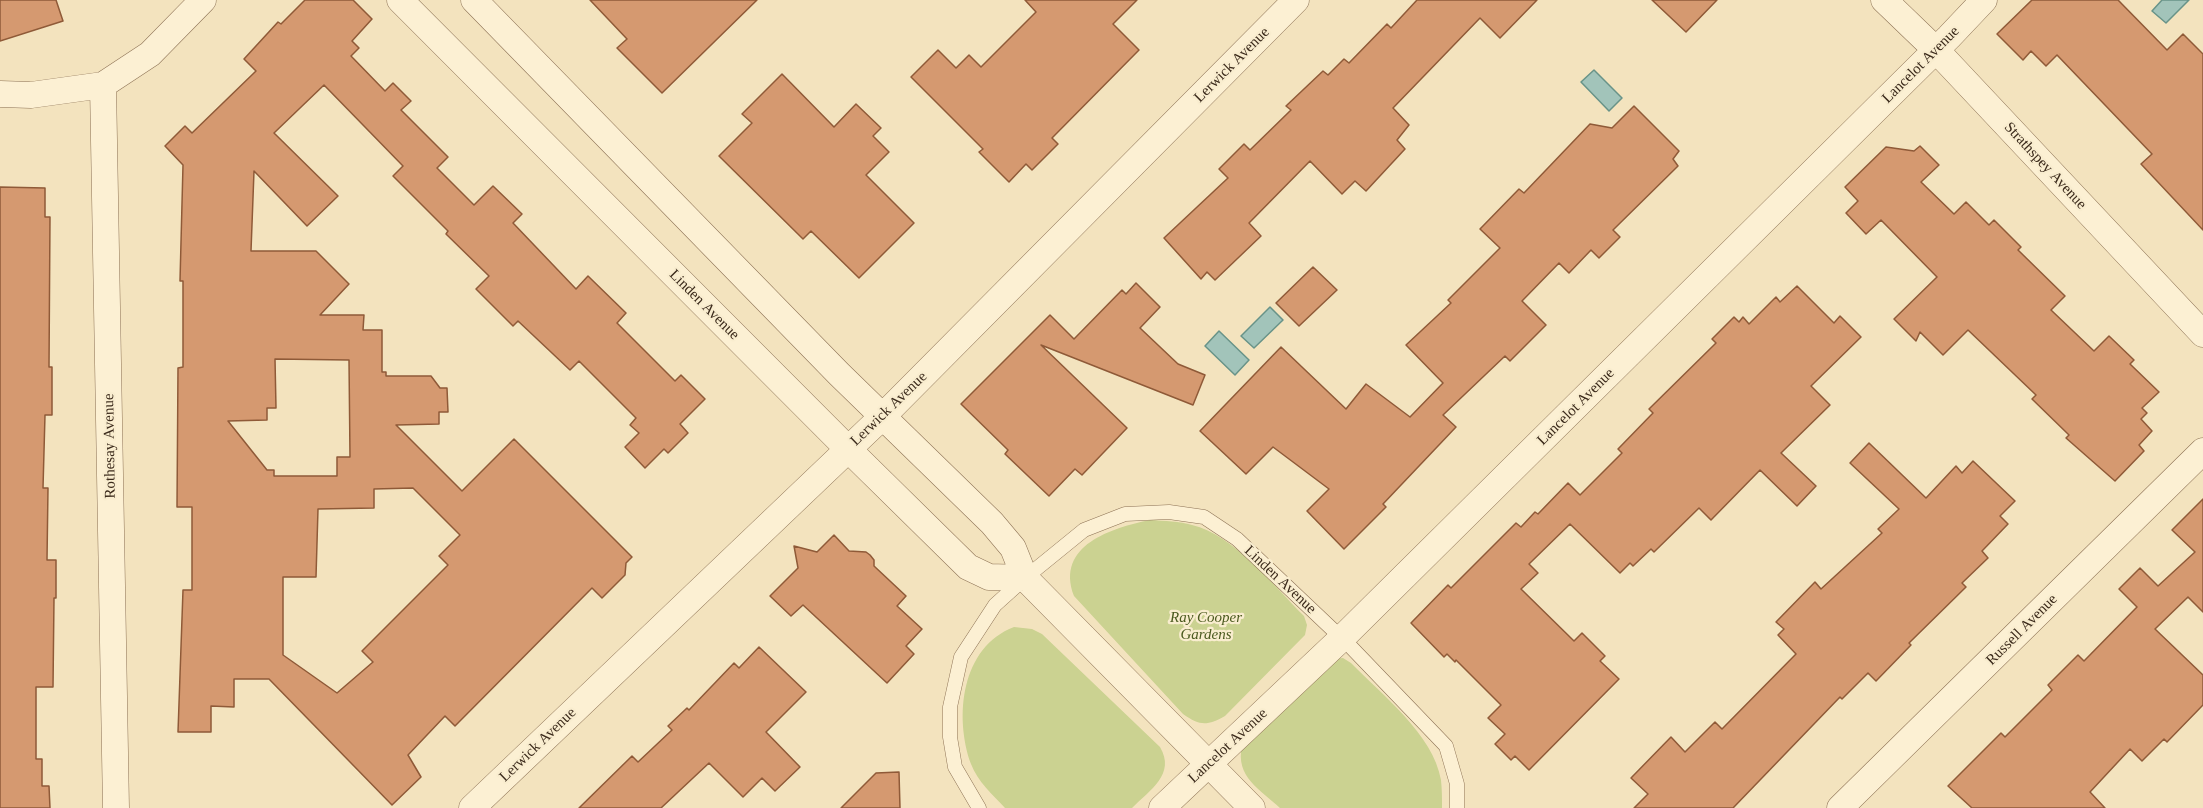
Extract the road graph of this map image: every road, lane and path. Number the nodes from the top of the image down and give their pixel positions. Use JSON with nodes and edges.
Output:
{"nodes":[{"id":1,"x":203,"y":0,"type":"edge"},
{"id":2,"x":400,"y":0,"type":"edge"},
{"id":3,"x":474,"y":0,"type":"edge"},
{"id":4,"x":1296,"y":0,"type":"edge"},
{"id":5,"x":1884,"y":0,"type":"edge"},
{"id":6,"x":1984,"y":0,"type":"edge"},
{"id":7,"x":1936,"y":50,"type":"junction"},
{"id":8,"x":103,"y":85,"type":"junction"},
{"id":9,"x":0,"y":94,"type":"edge"},
{"id":10,"x":2203,"y":334,"type":"edge"},
{"id":11,"x":882,"y":417,"type":"junction"},
{"id":12,"x":848,"y":449,"type":"junction"},
{"id":13,"x":2203,"y":451,"type":"edge"},
{"id":14,"x":1024,"y":578,"type":"junction"},
{"id":15,"x":1342,"y":638,"type":"junction"},
{"id":16,"x":1209,"y":764,"type":"junction"},
{"id":17,"x":116,"y":808,"type":"edge"},
{"id":18,"x":472,"y":808,"type":"edge"},
{"id":19,"x":979,"y":808,"type":"edge"},
{"id":20,"x":1162,"y":808,"type":"edge"},
{"id":21,"x":1252,"y":808,"type":"edge"},
{"id":22,"x":1457,"y":808,"type":"edge"},
{"id":23,"x":1840,"y":808,"type":"edge"}],
"edges":[{"from":1,"to":8,"type":"street"},
{"from":2,"to":12,"type":"street","name":"Linden Avenue"},
{"from":3,"to":11,"type":"street"},
{"from":4,"to":11,"type":"street","name":"Lerwick Avenue"},
{"from":5,"to":7,"type":"street","name":"Strathspey Avenue"},
{"from":6,"to":7,"type":"street","name":"Lancelot Avenue"},
{"from":7,"to":10,"type":"street","name":"Strathspey Avenue"},
{"from":7,"to":15,"type":"street","name":"Lancelot Avenue"},
{"from":8,"to":9,"type":"street"},
{"from":8,"to":17,"type":"street","name":"Rothesay Avenue"},
{"from":11,"to":12,"type":"street","name":"Lerwick Avenue"},
{"from":11,"to":14,"type":"street"},
{"from":12,"to":14,"type":"street","name":"Linden Avenue"},
{"from":12,"to":18,"type":"street","name":"Lerwick Avenue"},
{"from":13,"to":23,"type":"street","name":"Russell Avenue"},
{"from":14,"to":15,"type":"lane","name":"Linden Avenue"},
{"from":14,"to":16,"type":"street"},
{"from":14,"to":19,"type":"lane","name":"Linden Avenue"},
{"from":15,"to":16,"type":"street","name":"Lancelot Avenue"},
{"from":15,"to":22,"type":"lane","name":"Linden Avenue"},
{"from":16,"to":20,"type":"street","name":"Lancelot Avenue"},
{"from":16,"to":21,"type":"street"}]}
